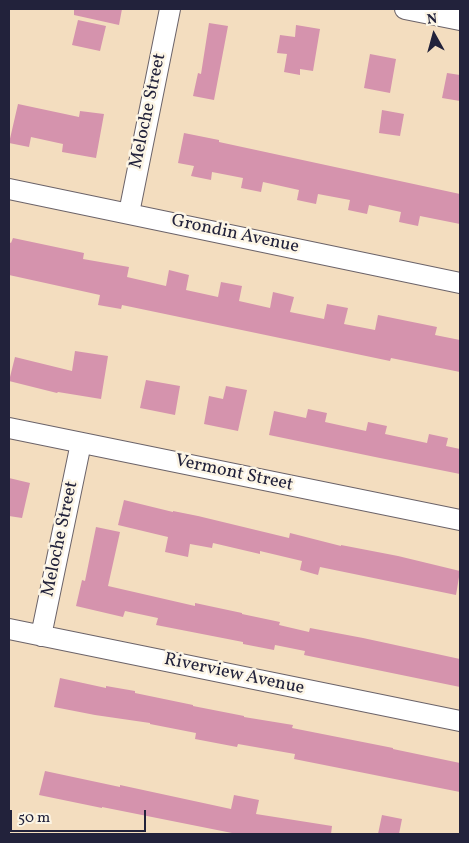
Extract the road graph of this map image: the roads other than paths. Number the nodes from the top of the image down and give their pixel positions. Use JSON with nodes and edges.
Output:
{"nodes":[{"id":1,"x":170,"y":9,"type":"edge"},
{"id":2,"x":405,"y":9,"type":"edge"},
{"id":3,"x":460,"y":20,"type":"edge"},
{"id":4,"x":9,"y":189,"type":"edge"},
{"id":5,"x":128,"y":213,"type":"junction"},
{"id":6,"x":460,"y":283,"type":"edge"},
{"id":7,"x":9,"y":428,"type":"edge"},
{"id":8,"x":81,"y":442,"type":"junction"},
{"id":9,"x":460,"y":520,"type":"edge"},
{"id":10,"x":9,"y":629,"type":"edge"},
{"id":11,"x":40,"y":636,"type":"junction"},
{"id":12,"x":460,"y":721,"type":"edge"}],
"edges":[{"from":1,"to":5,"type":"street","name":"Meloche Street"},
{"from":2,"to":3,"type":"street"},
{"from":4,"to":5,"type":"street","name":"Grondin Avenue"},
{"from":5,"to":6,"type":"street","name":"Grondin Avenue"},
{"from":7,"to":8,"type":"street","name":"Vermont Street"},
{"from":8,"to":9,"type":"street","name":"Vermont Street"},
{"from":8,"to":11,"type":"street","name":"Meloche Street"},
{"from":10,"to":11,"type":"street","name":"Riverview Avenue"},
{"from":11,"to":12,"type":"street","name":"Riverview Avenue"}]}
